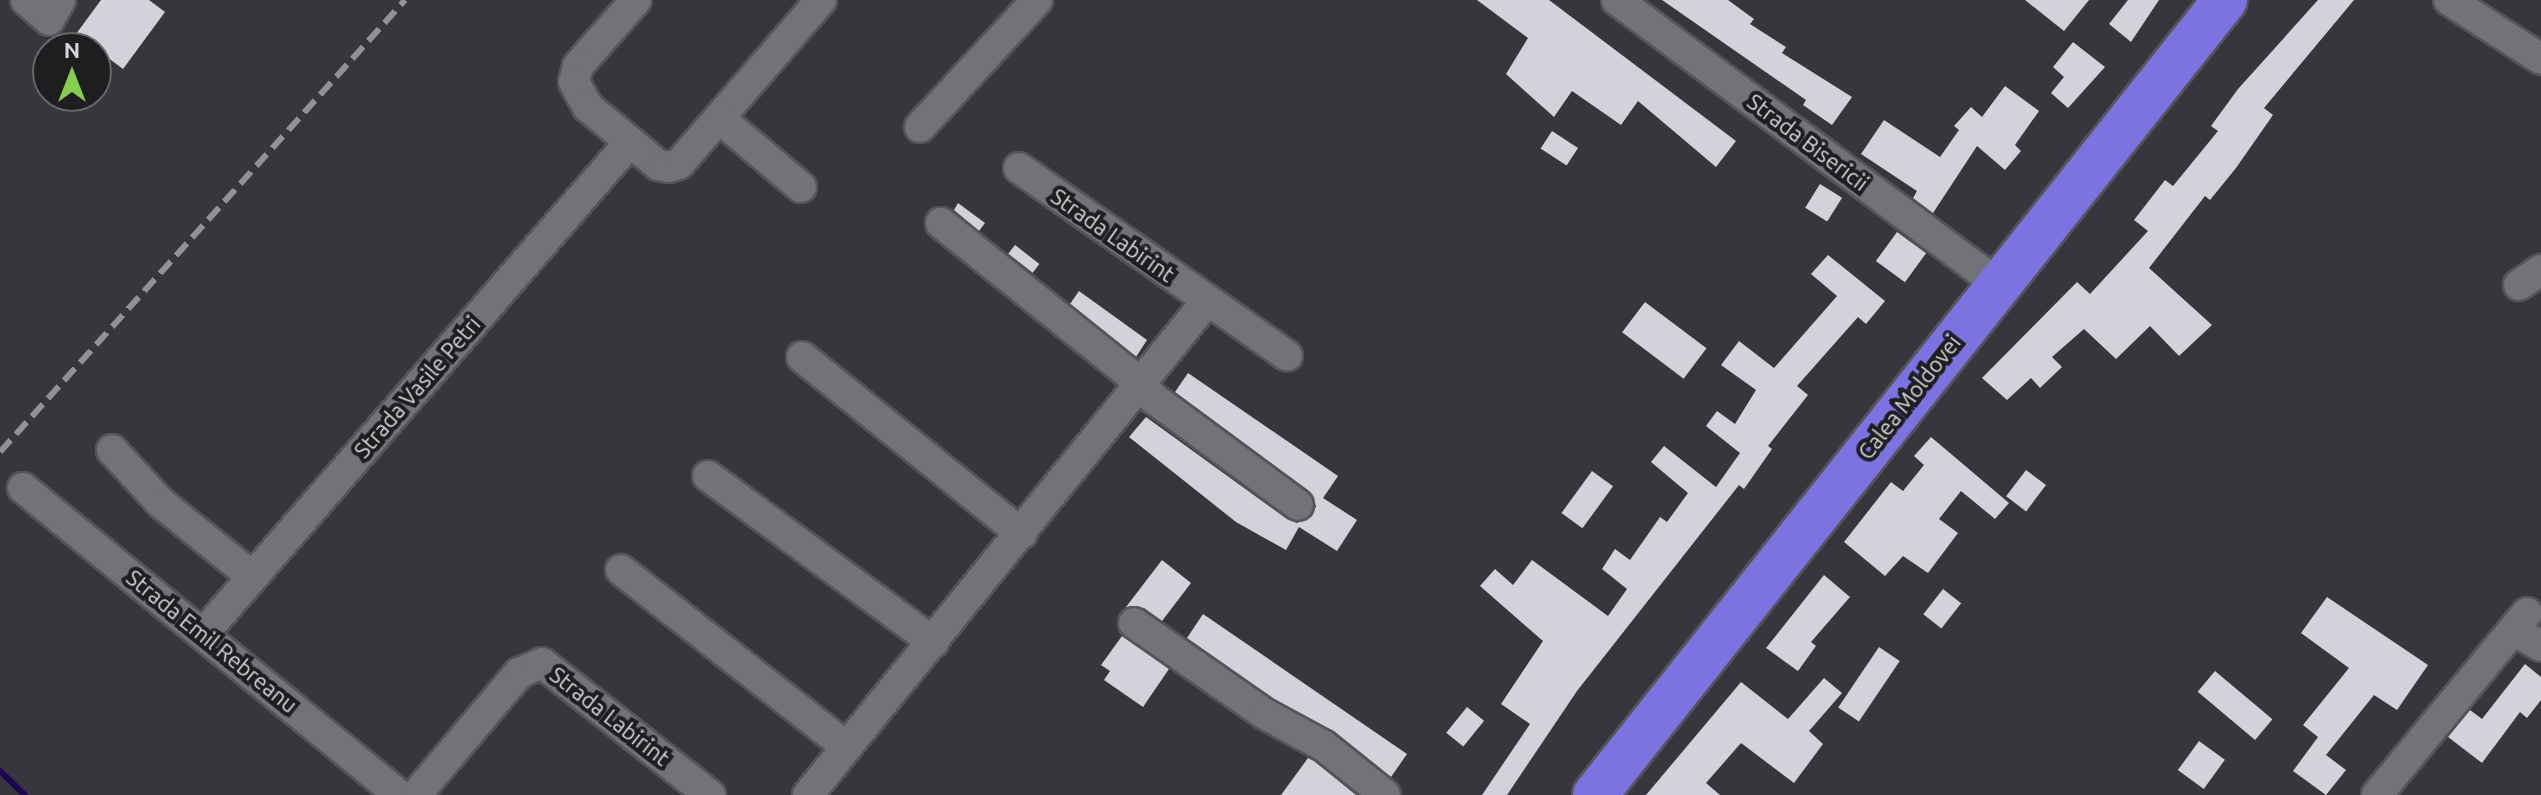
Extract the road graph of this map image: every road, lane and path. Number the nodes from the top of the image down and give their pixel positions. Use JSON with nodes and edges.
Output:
{"nodes":[{"id":1,"x":26,"y":0,"type":"edge"},
{"id":2,"x":60,"y":0,"type":"edge"},
{"id":3,"x":636,"y":0,"type":"edge"},
{"id":4,"x":821,"y":0,"type":"edge"},
{"id":5,"x":1037,"y":0,"type":"edge"},
{"id":6,"x":1617,"y":0,"type":"edge"},
{"id":7,"x":2225,"y":0,"type":"edge"},
{"id":8,"x":2449,"y":0,"type":"edge"},
{"id":9,"x":2541,"y":59,"type":"edge"},
{"id":10,"x":719,"y":118,"type":"junction"},
{"id":11,"x":920,"y":127,"type":"dead end"},
{"id":12,"x":630,"y":142,"type":"junction"},
{"id":13,"x":1019,"y":168,"type":"dead end"},
{"id":14,"x":801,"y":187,"type":"dead end"},
{"id":15,"x":941,"y":223,"type":"dead end"},
{"id":16,"x":1998,"y":284,"type":"junction"},
{"id":17,"x":1207,"y":301,"type":"junction"},
{"id":18,"x":1287,"y":356,"type":"dead end"},
{"id":19,"x":802,"y":357,"type":"dead end"},
{"id":20,"x":1142,"y":384,"type":"junction"},
{"id":21,"x":112,"y":450,"type":"dead end"},
{"id":22,"x":708,"y":476,"type":"dead end"},
{"id":23,"x":23,"y":488,"type":"dead end"},
{"id":24,"x":1298,"y":505,"type":"dead end"},
{"id":25,"x":1022,"y":534,"type":"junction"},
{"id":26,"x":621,"y":570,"type":"dead end"},
{"id":27,"x":253,"y":577,"type":"junction"},
{"id":28,"x":1134,"y":623,"type":"dead end"},
{"id":29,"x":204,"y":633,"type":"junction"},
{"id":30,"x":933,"y":642,"type":"junction"},
{"id":31,"x":2541,"y":646,"type":"edge"},
{"id":32,"x":847,"y":747,"type":"junction"},
{"id":33,"x":399,"y":795,"type":"edge"},
{"id":34,"x":416,"y":795,"type":"edge"},
{"id":35,"x":710,"y":795,"type":"edge"},
{"id":36,"x":808,"y":795,"type":"edge"},
{"id":37,"x":1385,"y":795,"type":"edge"},
{"id":38,"x":1595,"y":795,"type":"edge"},
{"id":39,"x":2377,"y":795,"type":"edge"}],
"edges":[{"from":1,"to":2,"type":"street"},
{"from":3,"to":12,"type":"street"},
{"from":4,"to":10,"type":"street"},
{"from":5,"to":11,"type":"street"},
{"from":6,"to":16,"type":"street","name":"Strada Bisericii"},
{"from":7,"to":16,"type":"highway","name":"Calea Moldovei"},
{"from":8,"to":9,"type":"street"},
{"from":10,"to":12,"type":"street"},
{"from":10,"to":14,"type":"street"},
{"from":12,"to":27,"type":"street","name":"Strada Vasile Petri"},
{"from":13,"to":17,"type":"street","name":"Strada Labirint"},
{"from":15,"to":20,"type":"street"},
{"from":16,"to":38,"type":"highway","name":"Calea Moldovei"},
{"from":17,"to":18,"type":"street","name":"Strada Labirint"},
{"from":17,"to":20,"type":"street"},
{"from":19,"to":25,"type":"street"},
{"from":20,"to":24,"type":"street"},
{"from":20,"to":25,"type":"street"},
{"from":21,"to":27,"type":"street"},
{"from":22,"to":30,"type":"street"},
{"from":23,"to":29,"type":"street","name":"Strada Emil Rebreanu"},
{"from":25,"to":30,"type":"street"},
{"from":26,"to":32,"type":"street"},
{"from":27,"to":29,"type":"street","name":"Strada Vasile Petri"},
{"from":28,"to":37,"type":"street"},
{"from":29,"to":33,"type":"street","name":"Strada Emil Rebreanu"},
{"from":30,"to":32,"type":"street"},
{"from":31,"to":39,"type":"street"},
{"from":32,"to":36,"type":"street"},
{"from":34,"to":35,"type":"street","name":"Strada Labirint"}]}
